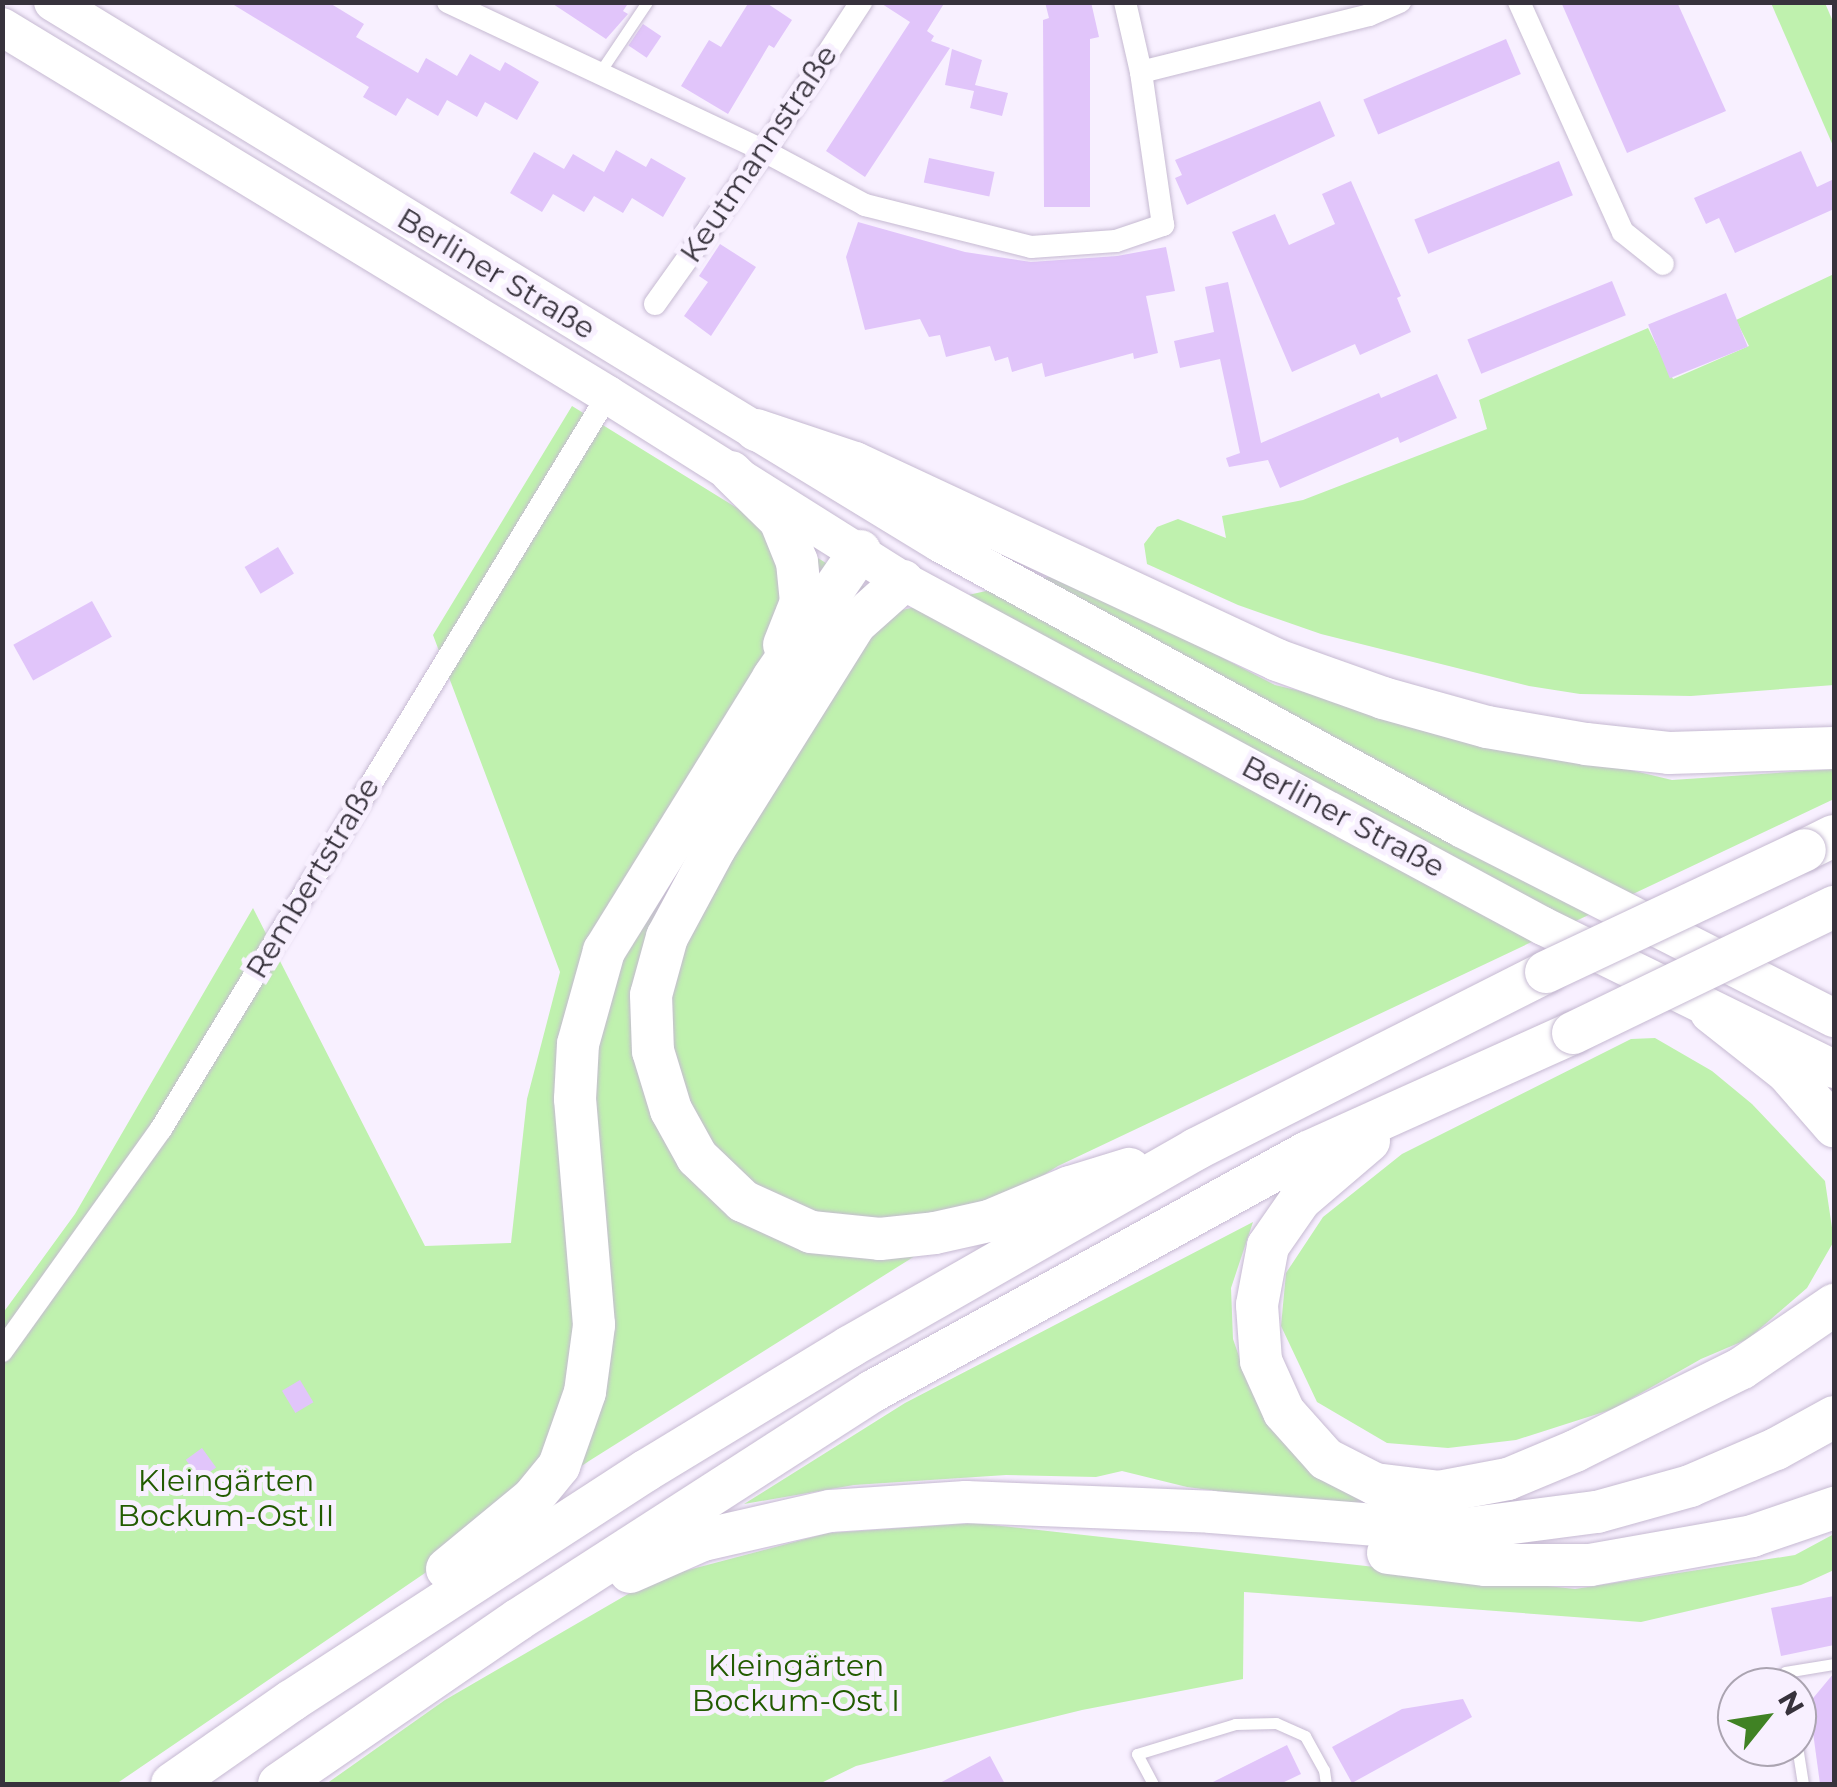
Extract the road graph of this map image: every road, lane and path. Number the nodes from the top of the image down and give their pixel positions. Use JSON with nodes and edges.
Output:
{"nodes":[{"id":1,"x":53,"y":2,"type":"edge"},
{"id":2,"x":448,"y":2,"type":"edge"},
{"id":3,"x":647,"y":2,"type":"edge"},
{"id":4,"x":861,"y":2,"type":"edge"},
{"id":5,"x":1126,"y":2,"type":"edge"},
{"id":6,"x":1400,"y":2,"type":"edge"},
{"id":7,"x":1519,"y":2,"type":"edge"},
{"id":8,"x":1366,"y":9,"type":"edge"},
{"id":9,"x":485,"y":10,"type":"edge"},
{"id":10,"x":2,"y":27,"type":"edge"},
{"id":11,"x":600,"y":72,"type":"junction"},
{"id":12,"x":1141,"y":72,"type":"junction"},
{"id":13,"x":764,"y":152,"type":"junction"},
{"id":14,"x":1663,"y":264,"type":"dead end"},
{"id":15,"x":655,"y":304,"type":"dead end"},
{"id":16,"x":608,"y":395,"type":"junction"},
{"id":17,"x":756,"y":430,"type":"junction"},
{"id":18,"x":732,"y":472,"type":"junction"},
{"id":19,"x":940,"y":544,"type":"junction"},
{"id":20,"x":860,"y":551,"type":"junction"},
{"id":21,"x":903,"y":581,"type":"junction"},
{"id":22,"x":772,"y":678,"type":"junction"},
{"id":23,"x":1834,"y":748,"type":"edge"},
{"id":24,"x":1820,"y":843,"type":"edge"},
{"id":25,"x":1834,"y":906,"type":"edge"},
{"id":26,"x":1711,"y":1012,"type":"junction"},
{"id":27,"x":1834,"y":1018,"type":"edge"},
{"id":28,"x":1573,"y":1033,"type":"junction"},
{"id":29,"x":1834,"y":1070,"type":"edge"},
{"id":30,"x":1834,"y":1126,"type":"edge"},
{"id":31,"x":1196,"y":1150,"type":"junction"},
{"id":32,"x":1834,"y":1284,"type":"edge"},
{"id":33,"x":1834,"y":1306,"type":"edge"},
{"id":34,"x":2,"y":1352,"type":"edge"},
{"id":35,"x":1742,"y":1368,"type":"junction"},
{"id":36,"x":1834,"y":1417,"type":"edge"},
{"id":37,"x":1834,"y":1508,"type":"edge"},
{"id":38,"x":1101,"y":1509,"type":"junction"},
{"id":39,"x":519,"y":1619,"type":"junction"},
{"id":40,"x":291,"y":1701,"type":"junction"},
{"id":41,"x":172,"y":1784,"type":"edge"},
{"id":42,"x":279,"y":1784,"type":"edge"},
{"id":43,"x":1153,"y":1784,"type":"edge"},
{"id":44,"x":1326,"y":1784,"type":"edge"}],
"edges":[{"from":1,"to":17,"type":"main road","name":"Berliner Straße"},
{"from":2,"to":9,"type":"street"},
{"from":3,"to":11,"type":"lane"},
{"from":4,"to":13,"type":"street","name":"Keutmannstraße"},
{"from":5,"to":12,"type":"street"},
{"from":6,"to":8,"type":"street"},
{"from":7,"to":14,"type":"street"},
{"from":8,"to":12,"type":"street"},
{"from":9,"to":11,"type":"street"},
{"from":10,"to":16,"type":"main road","name":"Berliner Straße"},
{"from":11,"to":13,"type":"street"},
{"from":12,"to":13,"type":"street"},
{"from":13,"to":15,"type":"street","name":"Keutmannstraße"},
{"from":16,"to":18,"type":"main road","name":"Berliner Straße"},
{"from":16,"to":34,"type":"street","name":"Rembertstraße"},
{"from":17,"to":19,"type":"main road","name":"Berliner Straße"},
{"from":17,"to":23,"type":"highway"},
{"from":18,"to":20,"type":"main road","name":"Berliner Straße"},
{"from":18,"to":22,"type":"highway"},
{"from":19,"to":20,"type":"main road","name":"Berliner Straße"},
{"from":19,"to":27,"type":"main road","name":"Berliner Straße"},
{"from":20,"to":21,"type":"main road","name":"Berliner Straße"},
{"from":20,"to":22,"type":"highway"},
{"from":21,"to":26,"type":"main road","name":"Berliner Straße"},
{"from":21,"to":31,"type":"highway"},
{"from":22,"to":40,"type":"highway"},
{"from":24,"to":31,"type":"highway","bridge":true},
{"from":25,"to":28,"type":"highway","bridge":true},
{"from":26,"to":29,"type":"main road","name":"Berliner Straße"},
{"from":26,"to":30,"type":"highway"},
{"from":28,"to":35,"type":"highway"},
{"from":28,"to":39,"type":"highway"},
{"from":31,"to":40,"type":"highway"},
{"from":32,"to":35,"type":"highway"},
{"from":33,"to":35,"type":"highway"},
{"from":36,"to":38,"type":"highway"},
{"from":37,"to":38,"type":"highway"},
{"from":38,"to":39,"type":"highway"},
{"from":39,"to":42,"type":"highway"},
{"from":40,"to":41,"type":"highway"},
{"from":43,"to":44,"type":"lane"}]}
